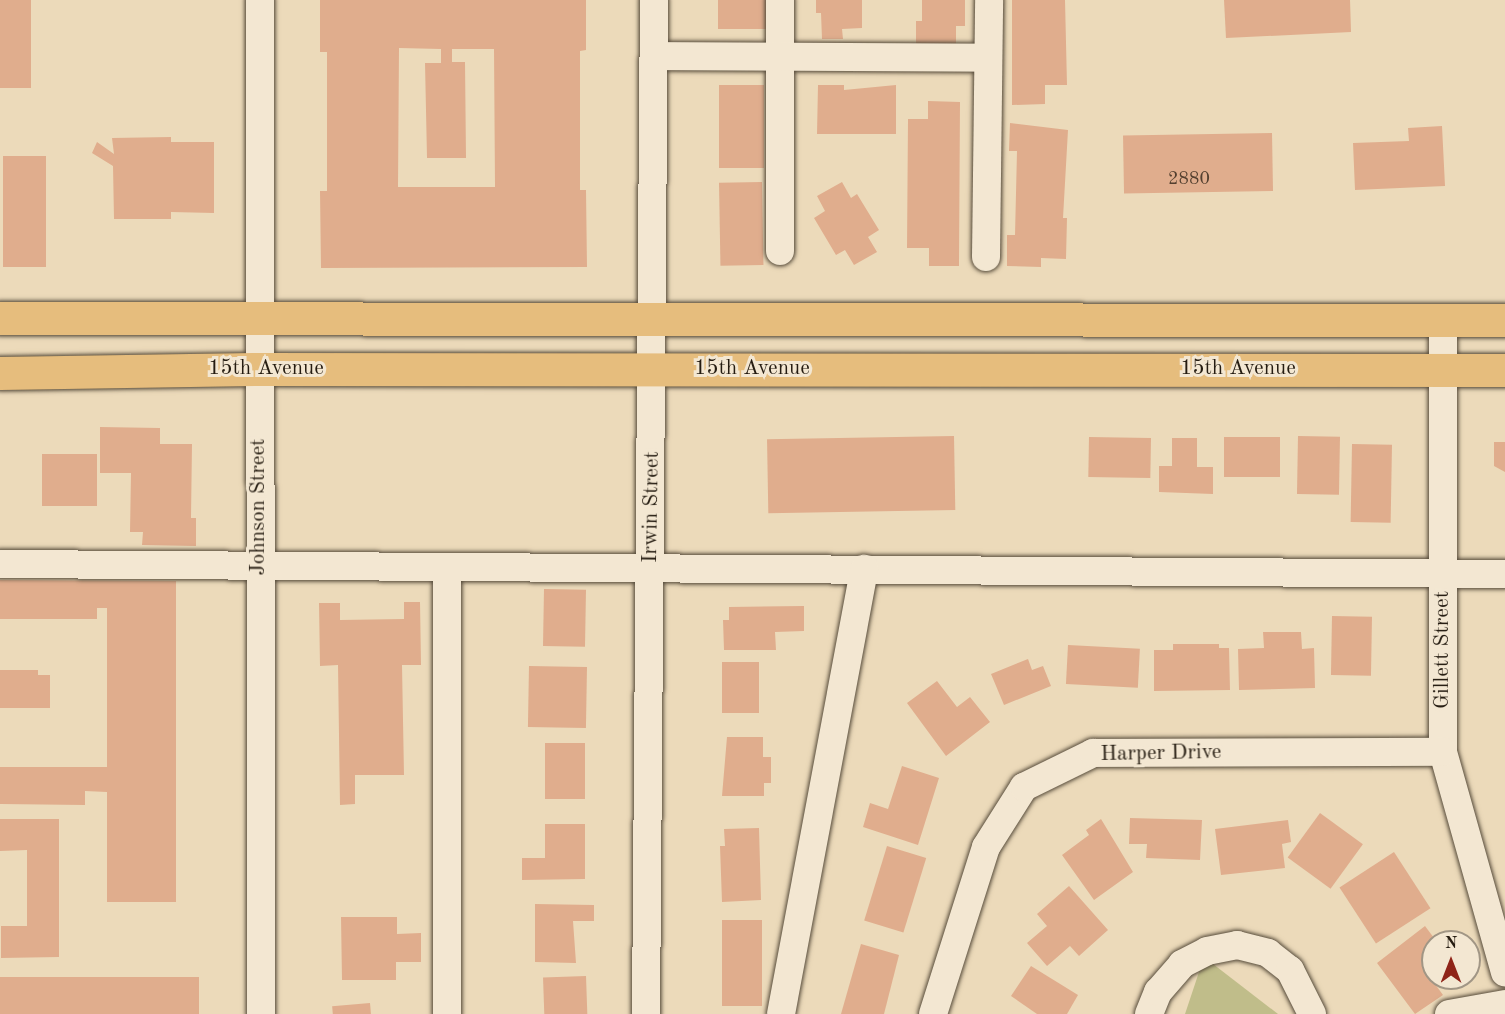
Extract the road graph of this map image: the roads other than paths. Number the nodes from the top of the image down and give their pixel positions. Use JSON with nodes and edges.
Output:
{"nodes":[{"id":1,"x":260,"y":0,"type":"edge"},
{"id":2,"x":654,"y":0,"type":"edge"},
{"id":3,"x":780,"y":0,"type":"edge"},
{"id":4,"x":989,"y":0,"type":"edge"},
{"id":5,"x":654,"y":56,"type":"junction"},
{"id":6,"x":780,"y":56,"type":"junction"},
{"id":7,"x":987,"y":58,"type":"junction"},
{"id":8,"x":780,"y":251,"type":"dead end"},
{"id":9,"x":986,"y":257,"type":"dead end"},
{"id":10,"x":0,"y":318,"type":"edge"},
{"id":11,"x":258,"y":319,"type":"junction"},
{"id":12,"x":653,"y":320,"type":"junction"},
{"id":13,"x":1443,"y":320,"type":"junction"},
{"id":14,"x":1505,"y":320,"type":"edge"},
{"id":15,"x":258,"y":369,"type":"junction"},
{"id":16,"x":653,"y":369,"type":"junction"},
{"id":17,"x":1442,"y":369,"type":"junction"},
{"id":18,"x":1505,"y":370,"type":"edge"},
{"id":19,"x":0,"y":373,"type":"edge"},
{"id":20,"x":0,"y":564,"type":"edge"},
{"id":21,"x":447,"y":567,"type":"junction"},
{"id":22,"x":259,"y":569,"type":"junction"},
{"id":23,"x":864,"y":569,"type":"junction"},
{"id":24,"x":651,"y":570,"type":"junction"},
{"id":25,"x":1505,"y":574,"type":"edge"},
{"id":26,"x":1443,"y":575,"type":"junction"},
{"id":27,"x":1443,"y":752,"type":"junction"},
{"id":28,"x":1505,"y":972,"type":"edge"},
{"id":29,"x":1505,"y":1004,"type":"edge"},
{"id":30,"x":261,"y":1014,"type":"edge"},
{"id":31,"x":447,"y":1014,"type":"edge"},
{"id":32,"x":646,"y":1014,"type":"edge"},
{"id":33,"x":781,"y":1014,"type":"edge"},
{"id":34,"x":933,"y":1014,"type":"edge"},
{"id":35,"x":1149,"y":1014,"type":"edge"},
{"id":36,"x":1312,"y":1014,"type":"edge"},
{"id":37,"x":1449,"y":1014,"type":"edge"}],
"edges":[{"from":1,"to":11,"type":"street","name":"Johnson Street"},
{"from":2,"to":5,"type":"street","name":"Irwin Street"},
{"from":3,"to":6,"type":"street"},
{"from":4,"to":7,"type":"street"},
{"from":5,"to":6,"type":"street"},
{"from":5,"to":12,"type":"street","name":"Irwin Street"},
{"from":6,"to":7,"type":"street"},
{"from":6,"to":8,"type":"street"},
{"from":7,"to":9,"type":"street"},
{"from":10,"to":11,"type":"main road"},
{"from":11,"to":12,"type":"main road"},
{"from":11,"to":15,"type":"street","name":"Johnson Street"},
{"from":12,"to":13,"type":"main road"},
{"from":12,"to":16,"type":"street","name":"Irwin Street"},
{"from":13,"to":14,"type":"main road"},
{"from":13,"to":17,"type":"street","name":"Gillett Street"},
{"from":15,"to":16,"type":"main road","name":"15th Avenue"},
{"from":15,"to":19,"type":"main road","name":"15th Avenue"},
{"from":15,"to":22,"type":"street","name":"Johnson Street"},
{"from":16,"to":17,"type":"main road","name":"15th Avenue"},
{"from":16,"to":24,"type":"street","name":"Irwin Street"},
{"from":17,"to":18,"type":"main road","name":"15th Avenue"},
{"from":17,"to":26,"type":"street","name":"Gillett Street"},
{"from":20,"to":22,"type":"street"},
{"from":21,"to":22,"type":"street"},
{"from":21,"to":24,"type":"street"},
{"from":21,"to":31,"type":"street"},
{"from":22,"to":30,"type":"street","name":"Johnson Street"},
{"from":23,"to":24,"type":"street"},
{"from":23,"to":26,"type":"street"},
{"from":23,"to":33,"type":"street"},
{"from":24,"to":32,"type":"street","name":"Irwin Street"},
{"from":25,"to":26,"type":"street"},
{"from":26,"to":27,"type":"street","name":"Gillett Street"},
{"from":27,"to":28,"type":"street","name":"Gillett Street"},
{"from":27,"to":34,"type":"street","name":"Harper Drive"},
{"from":29,"to":37,"type":"street"},
{"from":35,"to":36,"type":"street"}]}
